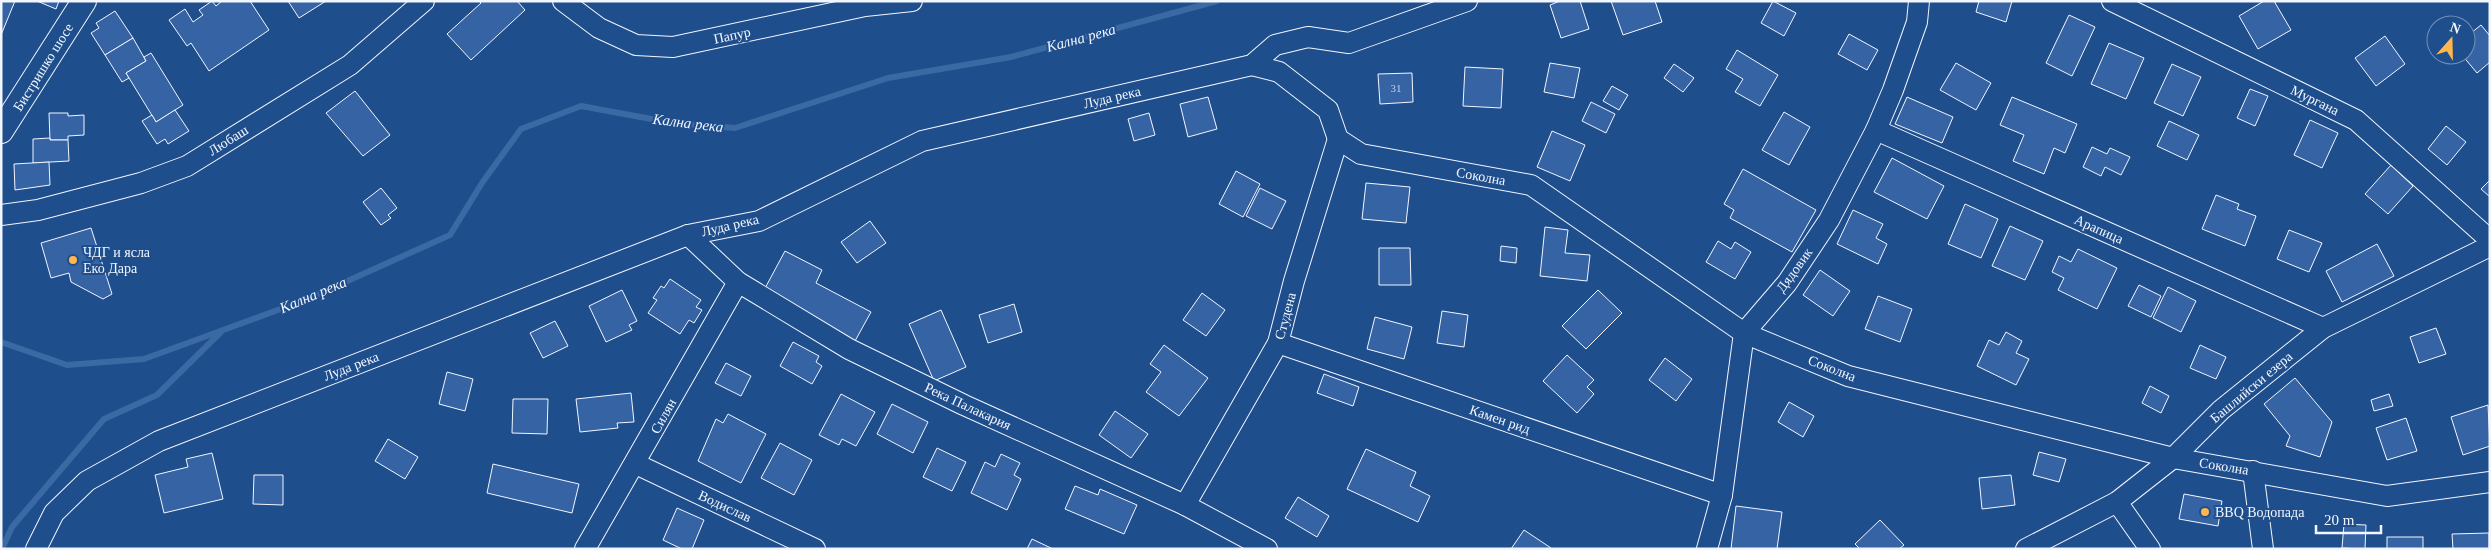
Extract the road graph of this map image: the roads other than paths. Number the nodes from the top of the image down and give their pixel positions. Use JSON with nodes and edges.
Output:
{"nodes":[{"id":1,"x":84,"y":1,"type":"edge"},
{"id":2,"x":424,"y":1,"type":"edge"},
{"id":3,"x":563,"y":1,"type":"edge"},
{"id":4,"x":912,"y":1,"type":"edge"},
{"id":5,"x":1466,"y":1,"type":"edge"},
{"id":6,"x":1919,"y":1,"type":"edge"},
{"id":7,"x":2112,"y":1,"type":"edge"},
{"id":8,"x":1252,"y":65,"type":"junction"},
{"id":9,"x":1876,"y":130,"type":"junction"},
{"id":10,"x":1,"y":131,"type":"edge"},
{"id":11,"x":1338,"y":139,"type":"junction"},
{"id":12,"x":1,"y":215,"type":"edge"},
{"id":13,"x":688,"y":234,"type":"junction"},
{"id":14,"x":2490,"y":240,"type":"edge"},
{"id":15,"x":2490,"y":246,"type":"edge"},
{"id":16,"x":738,"y":282,"type":"junction"},
{"id":17,"x":2323,"y":328,"type":"junction"},
{"id":18,"x":1744,"y":333,"type":"junction"},
{"id":19,"x":1278,"y":342,"type":"junction"},
{"id":20,"x":2173,"y":458,"type":"junction"},
{"id":21,"x":636,"y":464,"type":"junction"},
{"id":22,"x":2253,"y":471,"type":"junction"},
{"id":23,"x":2490,"y":482,"type":"edge"},
{"id":24,"x":1722,"y":495,"type":"junction"},
{"id":25,"x":2117,"y":502,"type":"junction"},
{"id":26,"x":1185,"y":505,"type":"junction"},
{"id":27,"x":36,"y":549,"type":"edge"},
{"id":28,"x":585,"y":549,"type":"edge"},
{"id":29,"x":815,"y":549,"type":"edge"},
{"id":30,"x":1267,"y":549,"type":"edge"},
{"id":31,"x":1706,"y":549,"type":"edge"},
{"id":32,"x":2026,"y":549,"type":"edge"},
{"id":33,"x":2150,"y":549,"type":"edge"},
{"id":34,"x":2263,"y":549,"type":"edge"}],
"edges":[{"from":1,"to":10,"type":"street","name":"Бистришко шосе"},
{"from":2,"to":12,"type":"street","name":"Любаш"},
{"from":3,"to":4,"type":"street","name":"Папур"},
{"from":5,"to":8,"type":"street","name":"Луда река"},
{"from":6,"to":9,"type":"street","name":"Дядовик"},
{"from":7,"to":14,"type":"street","name":"Мургана"},
{"from":8,"to":11,"type":"street"},
{"from":8,"to":13,"type":"street","name":"Луда река"},
{"from":9,"to":17,"type":"street","name":"Арапица"},
{"from":9,"to":18,"type":"street","name":"Дядовик"},
{"from":11,"to":18,"type":"street","name":"Соколна"},
{"from":11,"to":19,"type":"street","name":"Студена"},
{"from":13,"to":16,"type":"street","name":"Река Палакария"},
{"from":13,"to":27,"type":"street","name":"Луда река"},
{"from":15,"to":17,"type":"street","name":"Башлийски езера"},
{"from":16,"to":21,"type":"street","name":"Силян"},
{"from":16,"to":26,"type":"street","name":"Река Палакария"},
{"from":17,"to":20,"type":"street","name":"Башлийски езера"},
{"from":18,"to":20,"type":"street","name":"Соколна"},
{"from":18,"to":24,"type":"street"},
{"from":19,"to":24,"type":"street","name":"Камен рид"},
{"from":19,"to":26,"type":"street","name":"Студена"},
{"from":20,"to":22,"type":"street","name":"Соколна"},
{"from":20,"to":25,"type":"street","name":"Башлийски езера"},
{"from":21,"to":28,"type":"street","name":"Силян"},
{"from":21,"to":29,"type":"street","name":"Водислав"},
{"from":22,"to":23,"type":"street","name":"Соколна"},
{"from":22,"to":34,"type":"street"},
{"from":24,"to":31,"type":"street"},
{"from":25,"to":32,"type":"street","name":"Башлийски езера"},
{"from":25,"to":33,"type":"street"},
{"from":26,"to":30,"type":"street","name":"Река Палакария"}]}
